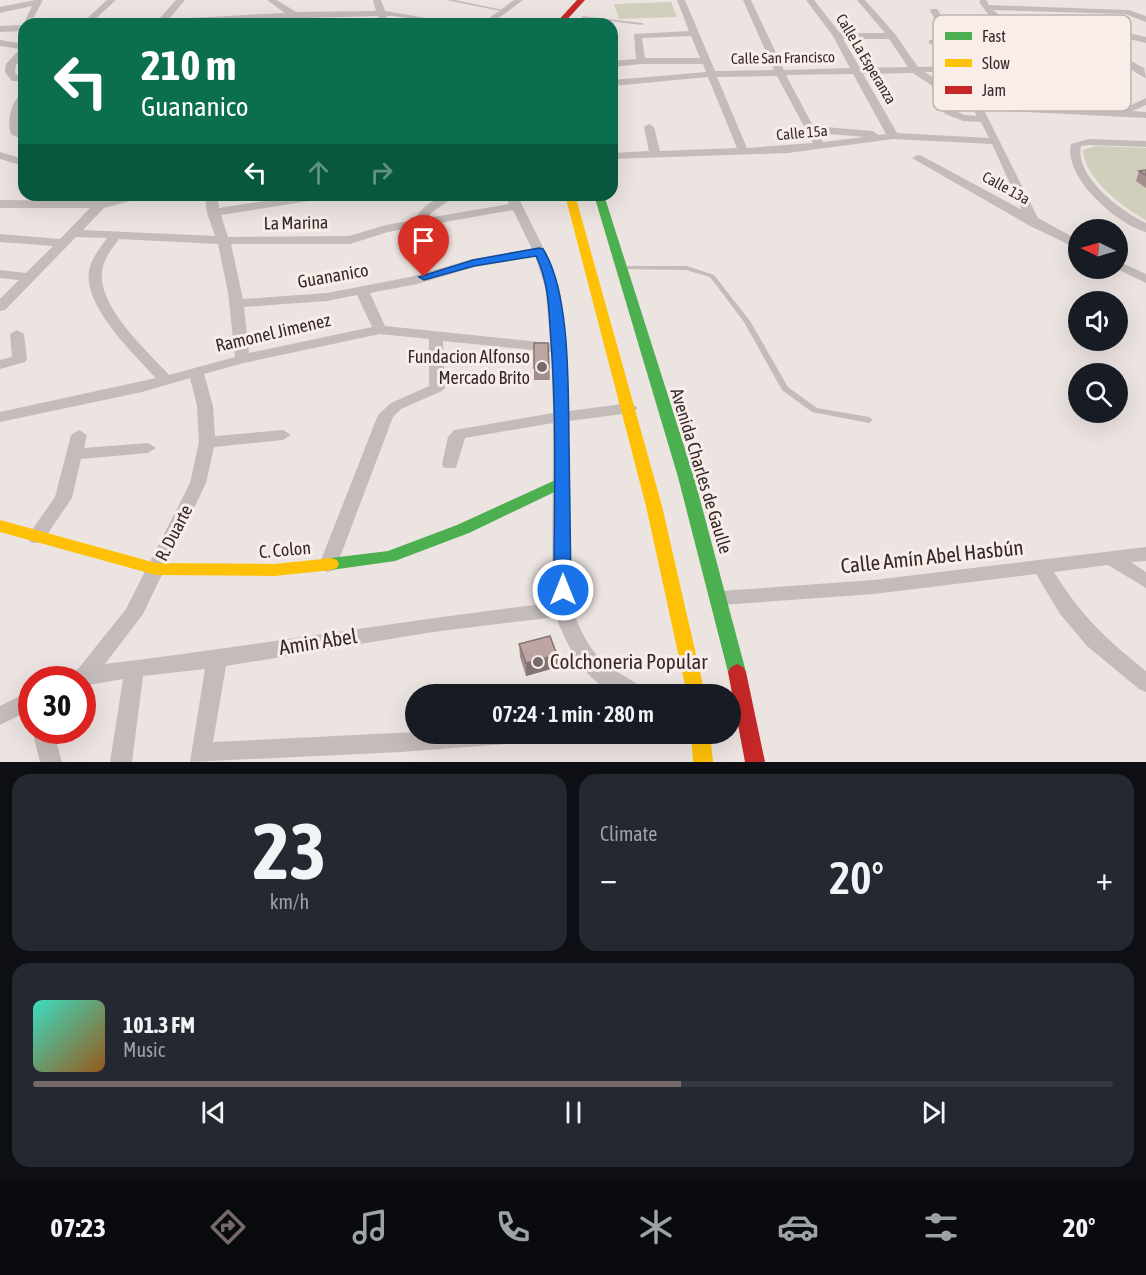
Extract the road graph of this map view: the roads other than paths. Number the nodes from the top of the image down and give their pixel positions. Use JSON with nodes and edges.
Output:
{"nodes":[{"id":1,"x":112,"y":0,"type":"edge"},
{"id":2,"x":181,"y":0,"type":"edge"},
{"id":3,"x":271,"y":0,"type":"edge"},
{"id":4,"x":377,"y":0,"type":"edge"},
{"id":5,"x":448,"y":0,"type":"edge"},
{"id":6,"x":519,"y":0,"type":"edge"},
{"id":7,"x":581,"y":0,"type":"edge"},
{"id":8,"x":599,"y":0,"type":"edge"},
{"id":9,"x":681,"y":0,"type":"edge"},
{"id":10,"x":747,"y":0,"type":"edge"},
{"id":11,"x":810,"y":0,"type":"edge"},
{"id":12,"x":861,"y":0,"type":"edge"},
{"id":13,"x":1114,"y":0,"type":"edge"},
{"id":14,"x":1137,"y":0,"type":"edge"},
{"id":15,"x":1146,"y":0,"type":"edge"},
{"id":16,"x":38,"y":1,"type":"edge"},
{"id":17,"x":984,"y":3,"type":"edge"},
{"id":18,"x":0,"y":10,"type":"edge"},
{"id":19,"x":934,"y":10,"type":"dead end"},
{"id":20,"x":506,"y":11,"type":"junction"},
{"id":21,"x":1126,"y":12,"type":"junction"},
{"id":22,"x":294,"y":15,"type":"junction"},
{"id":23,"x":937,"y":15,"type":"edge"},
{"id":24,"x":997,"y":15,"type":"edge"},
{"id":25,"x":30,"y":18,"type":"edge"},
{"id":26,"x":92,"y":18,"type":"edge"},
{"id":27,"x":164,"y":18,"type":"edge"},
{"id":28,"x":237,"y":18,"type":"edge"},
{"id":29,"x":348,"y":18,"type":"edge"},
{"id":30,"x":383,"y":18,"type":"edge"},
{"id":31,"x":495,"y":18,"type":"edge"},
{"id":32,"x":564,"y":18,"type":"edge"},
{"id":33,"x":584,"y":18,"type":"edge"},
{"id":34,"x":1146,"y":19,"type":"edge"},
{"id":35,"x":618,"y":22,"type":"edge"},
{"id":36,"x":642,"y":24,"type":"dead end"},
{"id":37,"x":18,"y":29,"type":"edge"},
{"id":38,"x":1,"y":30,"type":"edge"},
{"id":39,"x":696,"y":33,"type":"junction"},
{"id":40,"x":837,"y":36,"type":"junction"},
{"id":41,"x":892,"y":36,"type":"junction"},
{"id":42,"x":1131,"y":37,"type":"edge"},
{"id":43,"x":1146,"y":40,"type":"edge"},
{"id":44,"x":0,"y":43,"type":"edge"},
{"id":45,"x":18,"y":47,"type":"edge"},
{"id":46,"x":18,"y":56,"type":"edge"},
{"id":47,"x":641,"y":61,"type":"junction"},
{"id":48,"x":706,"y":61,"type":"junction"},
{"id":49,"x":618,"y":63,"type":"edge"},
{"id":50,"x":1131,"y":66,"type":"edge"},
{"id":51,"x":915,"y":70,"type":"junction"},
{"id":52,"x":933,"y":70,"type":"edge"},
{"id":53,"x":858,"y":71,"type":"junction"},
{"id":54,"x":1146,"y":73,"type":"edge"},
{"id":55,"x":712,"y":74,"type":"junction"},
{"id":56,"x":780,"y":74,"type":"junction"},
{"id":57,"x":18,"y":77,"type":"edge"},
{"id":58,"x":18,"y":78,"type":"edge"},
{"id":59,"x":0,"y":80,"type":"edge"},
{"id":60,"x":618,"y":82,"type":"edge"},
{"id":61,"x":933,"y":82,"type":"edge"},
{"id":62,"x":950,"y":111,"type":"edge"},
{"id":63,"x":979,"y":111,"type":"edge"},
{"id":64,"x":1045,"y":111,"type":"edge"},
{"id":65,"x":1121,"y":111,"type":"edge"},
{"id":66,"x":1115,"y":113,"type":"junction"},
{"id":67,"x":1146,"y":115,"type":"edge"},
{"id":68,"x":18,"y":118,"type":"edge"},
{"id":69,"x":984,"y":119,"type":"junction"},
{"id":70,"x":0,"y":120,"type":"edge"},
{"id":71,"x":649,"y":127,"type":"dead end"},
{"id":72,"x":811,"y":129,"type":"junction"},
{"id":73,"x":887,"y":137,"type":"junction"},
{"id":74,"x":994,"y":141,"type":"junction"},
{"id":75,"x":1146,"y":144,"type":"edge"},
{"id":76,"x":820,"y":147,"type":"junction"},
{"id":77,"x":744,"y":153,"type":"junction"},
{"id":78,"x":0,"y":155,"type":"edge"},
{"id":79,"x":618,"y":156,"type":"edge"},
{"id":80,"x":656,"y":156,"type":"junction"},
{"id":81,"x":918,"y":158,"type":"dead end"},
{"id":82,"x":18,"y":161,"type":"edge"},
{"id":83,"x":116,"y":201,"type":"edge"},
{"id":84,"x":211,"y":201,"type":"edge"},
{"id":85,"x":272,"y":201,"type":"edge"},
{"id":86,"x":441,"y":201,"type":"edge"},
{"id":87,"x":510,"y":201,"type":"edge"},
{"id":88,"x":514,"y":201,"type":"edge"},
{"id":89,"x":572,"y":201,"type":"edge"},
{"id":90,"x":601,"y":201,"type":"edge"},
{"id":91,"x":1,"y":202,"type":"edge"},
{"id":92,"x":100,"y":205,"type":"junction"},
{"id":93,"x":213,"y":213,"type":"junction"},
{"id":94,"x":1034,"y":223,"type":"junction"},
{"id":95,"x":418,"y":224,"type":"junction"},
{"id":96,"x":1146,"y":228,"type":"edge"},
{"id":97,"x":115,"y":236,"type":"junction"},
{"id":98,"x":0,"y":238,"type":"edge"},
{"id":99,"x":67,"y":238,"type":"junction"},
{"id":100,"x":1068,"y":240,"type":"edge"},
{"id":101,"x":222,"y":241,"type":"junction"},
{"id":102,"x":539,"y":252,"type":"junction"},
{"id":103,"x":621,"y":268,"type":"junction"},
{"id":104,"x":1128,"y":270,"type":"edge"},
{"id":105,"x":0,"y":274,"type":"edge"},
{"id":106,"x":30,"y":277,"type":"junction"},
{"id":107,"x":1146,"y":279,"type":"edge"},
{"id":108,"x":361,"y":289,"type":"junction"},
{"id":109,"x":238,"y":303,"type":"junction"},
{"id":110,"x":0,"y":308,"type":"edge"},
{"id":111,"x":380,"y":330,"type":"junction"},
{"id":112,"x":17,"y":334,"type":"dead end"},
{"id":113,"x":436,"y":335,"type":"junction"},
{"id":114,"x":558,"y":348,"type":"junction"},
{"id":115,"x":242,"y":359,"type":"junction"},
{"id":116,"x":0,"y":365,"type":"edge"},
{"id":117,"x":196,"y":371,"type":"junction"},
{"id":118,"x":166,"y":380,"type":"junction"},
{"id":119,"x":630,"y":408,"type":"junction"},
{"id":120,"x":0,"y":417,"type":"edge"},
{"id":121,"x":561,"y":417,"type":"junction"},
{"id":122,"x":869,"y":420,"type":"dead end"},
{"id":123,"x":79,"y":435,"type":"dead end"},
{"id":124,"x":283,"y":435,"type":"dead end"},
{"id":125,"x":207,"y":442,"type":"junction"},
{"id":126,"x":148,"y":447,"type":"dead end"},
{"id":127,"x":74,"y":454,"type":"junction"},
{"id":128,"x":450,"y":464,"type":"dead end"},
{"id":129,"x":562,"y":482,"type":"junction"},
{"id":130,"x":2,"y":530,"type":"edge"},
{"id":131,"x":36,"y":537,"type":"junction"},
{"id":132,"x":1146,"y":554,"type":"edge"},
{"id":133,"x":1109,"y":557,"type":"junction"},
{"id":134,"x":328,"y":565,"type":"junction"},
{"id":135,"x":156,"y":569,"type":"junction"},
{"id":136,"x":1042,"y":569,"type":"junction"},
{"id":137,"x":1146,"y":580,"type":"edge"},
{"id":138,"x":721,"y":598,"type":"junction"},
{"id":139,"x":562,"y":609,"type":"junction"},
{"id":140,"x":217,"y":660,"type":"junction"},
{"id":141,"x":90,"y":666,"type":"edge"},
{"id":142,"x":134,"y":671,"type":"junction"},
{"id":143,"x":96,"y":675,"type":"edge"},
{"id":144,"x":1146,"y":682,"type":"edge"},
{"id":145,"x":617,"y":684,"type":"edge"},
{"id":146,"x":694,"y":684,"type":"edge"},
{"id":147,"x":734,"y":684,"type":"edge"},
{"id":148,"x":18,"y":706,"type":"edge"},
{"id":149,"x":0,"y":716,"type":"edge"},
{"id":150,"x":741,"y":718,"type":"edge"},
{"id":151,"x":405,"y":743,"type":"edge"},
{"id":152,"x":46,"y":744,"type":"edge"},
{"id":153,"x":702,"y":744,"type":"edge"},
{"id":154,"x":305,"y":754,"type":"edge"},
{"id":155,"x":200,"y":757,"type":"edge"},
{"id":156,"x":51,"y":762,"type":"edge"},
{"id":157,"x":121,"y":762,"type":"edge"},
{"id":158,"x":703,"y":762,"type":"edge"},
{"id":159,"x":755,"y":762,"type":"edge"}],
"edges":[{"from":1,"to":26,"type":"street"},
{"from":2,"to":27,"type":"street"},
{"from":3,"to":22,"type":"street"},
{"from":4,"to":30,"type":"street"},
{"from":5,"to":20,"type":"lane"},
{"from":6,"to":20,"type":"street"},
{"from":7,"to":32,"type":"main road"},
{"from":8,"to":33,"type":"main road"},
{"from":9,"to":39,"type":"street"},
{"from":10,"to":56,"type":"street"},
{"from":11,"to":40,"type":"street","name":"Calle La Esperanza"},
{"from":12,"to":41,"type":"street"},
{"from":13,"to":21,"type":"street"},
{"from":14,"to":15,"type":"street"},
{"from":16,"to":18,"type":"street"},
{"from":16,"to":25,"type":"street"},
{"from":17,"to":21,"type":"street"},
{"from":17,"to":24,"type":"street"},
{"from":19,"to":23,"type":"street"},
{"from":20,"to":31,"type":"street"},
{"from":21,"to":34,"type":"street"},
{"from":22,"to":28,"type":"street"},
{"from":22,"to":29,"type":"street"},
{"from":35,"to":36,"type":"lane"},
{"from":37,"to":38,"type":"street"},
{"from":39,"to":47,"type":"street"},
{"from":39,"to":48,"type":"street"},
{"from":40,"to":41,"type":"street"},
{"from":40,"to":53,"type":"street","name":"Calle La Esperanza"},
{"from":41,"to":51,"type":"street"},
{"from":42,"to":43,"type":"street"},
{"from":44,"to":45,"type":"street"},
{"from":46,"to":57,"type":"street"},
{"from":47,"to":48,"type":"street"},
{"from":47,"to":49,"type":"street"},
{"from":48,"to":55,"type":"street"},
{"from":50,"to":54,"type":"street"},
{"from":51,"to":52,"type":"street","name":"Calle San Francisco"},
{"from":51,"to":53,"type":"street","name":"Calle San Francisco"},
{"from":51,"to":61,"type":"street"},
{"from":53,"to":56,"type":"street","name":"Calle San Francisco"},
{"from":53,"to":73,"type":"street","name":"Calle La Esperanza"},
{"from":55,"to":56,"type":"street","name":"Calle San Francisco"},
{"from":55,"to":60,"type":"street","name":"Calle San Francisco"},
{"from":55,"to":77,"type":"street"},
{"from":56,"to":72,"type":"street"},
{"from":58,"to":59,"type":"street"},
{"from":62,"to":69,"type":"street"},
{"from":63,"to":69,"type":"street"},
{"from":64,"to":66,"type":"street"},
{"from":65,"to":66,"type":"street"},
{"from":66,"to":67,"type":"street"},
{"from":68,"to":70,"type":"street"},
{"from":69,"to":74,"type":"street"},
{"from":71,"to":80,"type":"street"},
{"from":72,"to":73,"type":"street"},
{"from":72,"to":76,"type":"street"},
{"from":73,"to":74,"type":"street","name":"Calle 15a"},
{"from":73,"to":76,"type":"street","name":"Calle 15a"},
{"from":74,"to":94,"type":"street"},
{"from":75,"to":96,"type":"street"},
{"from":76,"to":77,"type":"street","name":"Calle 15a"},
{"from":77,"to":80,"type":"street","name":"Calle 15a"},
{"from":78,"to":82,"type":"street"},
{"from":79,"to":80,"type":"street","name":"Calle 15a"},
{"from":81,"to":94,"type":"street","name":"Calle 13a"},
{"from":83,"to":92,"type":"street"},
{"from":84,"to":93,"type":"street"},
{"from":85,"to":93,"type":"street"},
{"from":86,"to":95,"type":"street"},
{"from":87,"to":95,"type":"street","name":"La Marina"},
{"from":88,"to":102,"type":"street"},
{"from":89,"to":119,"type":"main road"},
{"from":90,"to":103,"type":"main road","name":"Avenida Charles de Gaulle"},
{"from":91,"to":92,"type":"street"},
{"from":92,"to":99,"type":"street"},
{"from":93,"to":101,"type":"street"},
{"from":94,"to":100,"type":"street","name":"Calle 13a"},
{"from":95,"to":101,"type":"street","name":"La Marina"},
{"from":97,"to":99,"type":"street","name":"La Marina"},
{"from":97,"to":101,"type":"street","name":"La Marina"},
{"from":97,"to":118,"type":"street"},
{"from":98,"to":99,"type":"street","name":"La Marina"},
{"from":99,"to":106,"type":"street"},
{"from":101,"to":109,"type":"street"},
{"from":102,"to":108,"type":"street","name":"Guananico"},
{"from":102,"to":114,"type":"street"},
{"from":103,"to":122,"type":"lane"},
{"from":103,"to":138,"type":"main road","name":"Avenida Charles de Gaulle"},
{"from":104,"to":107,"type":"street"},
{"from":105,"to":106,"type":"street"},
{"from":106,"to":110,"type":"street"},
{"from":108,"to":109,"type":"street","name":"Guananico"},
{"from":108,"to":111,"type":"street"},
{"from":109,"to":115,"type":"street"},
{"from":111,"to":113,"type":"street","name":"Ramonel Jimenez"},
{"from":111,"to":115,"type":"street","name":"Ramonel Jimenez"},
{"from":112,"to":116,"type":"street"},
{"from":113,"to":114,"type":"street","name":"Ramonel Jimenez"},
{"from":113,"to":134,"type":"street"},
{"from":114,"to":121,"type":"street"},
{"from":115,"to":117,"type":"street","name":"Ramonel Jimenez"},
{"from":117,"to":118,"type":"street","name":"Ramonel Jimenez"},
{"from":117,"to":125,"type":"street","name":"R. Duarte"},
{"from":118,"to":120,"type":"street","name":"Ramonel Jimenez"},
{"from":119,"to":121,"type":"street"},
{"from":119,"to":146,"type":"main road"},
{"from":121,"to":128,"type":"street"},
{"from":121,"to":129,"type":"street"},
{"from":123,"to":127,"type":"street"},
{"from":124,"to":125,"type":"street"},
{"from":125,"to":135,"type":"street","name":"R. Duarte"},
{"from":126,"to":127,"type":"street"},
{"from":127,"to":131,"type":"street"},
{"from":129,"to":134,"type":"main road","name":"C. Colon"},
{"from":129,"to":139,"type":"street"},
{"from":130,"to":131,"type":"main road","name":"C. Colon"},
{"from":131,"to":135,"type":"main road","name":"C. Colon"},
{"from":132,"to":133,"type":"street","name":"Calle Amín Abel Hasbún"},
{"from":133,"to":136,"type":"street","name":"Calle Amín Abel Hasbún"},
{"from":133,"to":137,"type":"street"},
{"from":134,"to":135,"type":"main road","name":"C. Colon"},
{"from":135,"to":141,"type":"street","name":"R. Duarte"},
{"from":136,"to":138,"type":"street","name":"Calle Amín Abel Hasbún"},
{"from":136,"to":144,"type":"street"},
{"from":138,"to":147,"type":"main road","name":"Avenida Charles de Gaulle"},
{"from":139,"to":140,"type":"street","name":"Amin Abel"},
{"from":139,"to":145,"type":"street"},
{"from":140,"to":142,"type":"street","name":"Amin Abel"},
{"from":140,"to":155,"type":"street"},
{"from":142,"to":143,"type":"street","name":"Amin Abel"},
{"from":142,"to":157,"type":"street"},
{"from":148,"to":149,"type":"street"},
{"from":150,"to":159,"type":"main road","name":"Avenida Charles de Gaulle"},
{"from":151,"to":154,"type":"street"},
{"from":152,"to":156,"type":"street"},
{"from":153,"to":158,"type":"main road"},
{"from":154,"to":155,"type":"street"}]}
